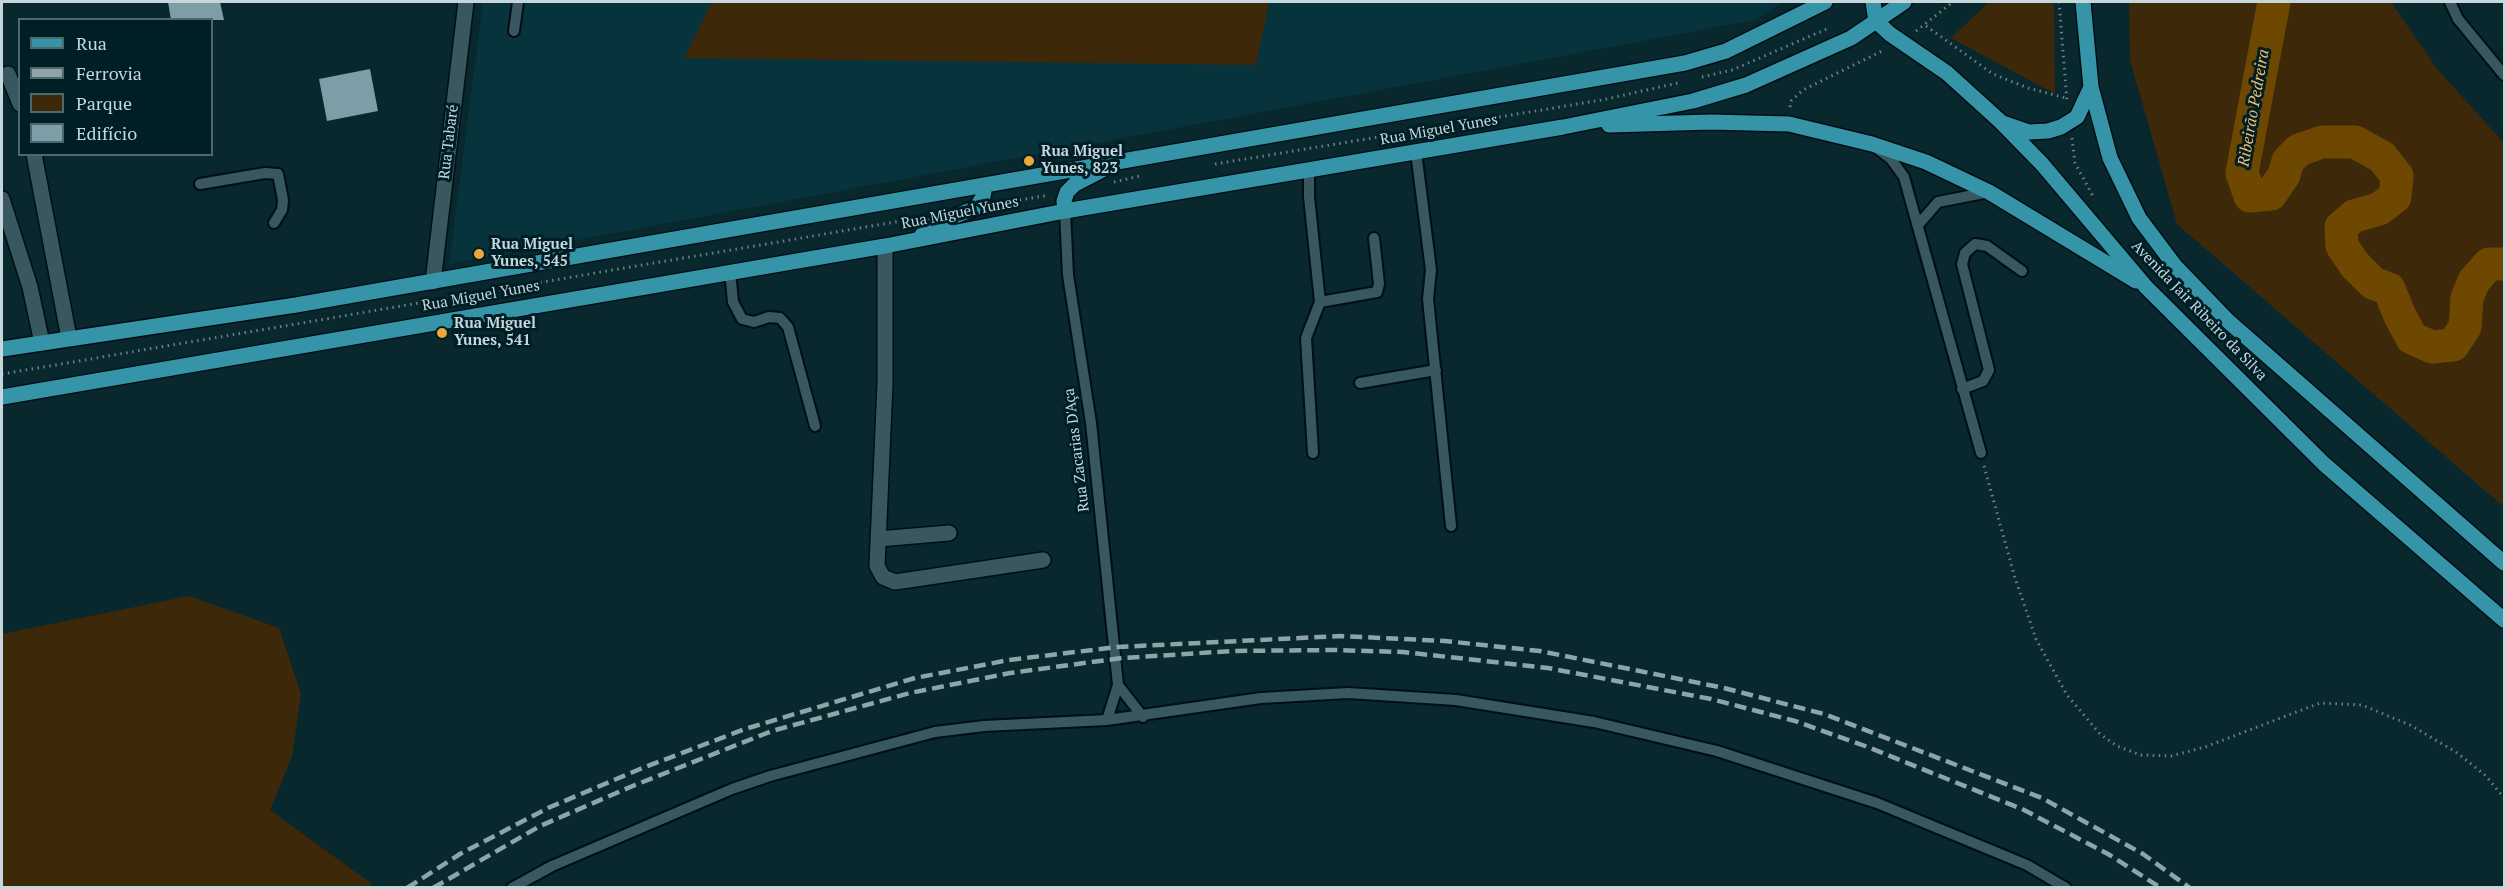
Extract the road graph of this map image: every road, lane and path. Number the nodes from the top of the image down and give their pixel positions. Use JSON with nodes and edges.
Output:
{"nodes":[{"id":1,"x":466,"y":2,"type":"edge"},
{"id":2,"x":518,"y":2,"type":"edge"},
{"id":3,"x":1825,"y":2,"type":"edge"},
{"id":4,"x":1873,"y":2,"type":"edge"},
{"id":5,"x":1904,"y":2,"type":"edge"},
{"id":6,"x":1953,"y":2,"type":"edge"},
{"id":7,"x":2059,"y":2,"type":"edge"},
{"id":8,"x":2083,"y":2,"type":"edge"},
{"id":9,"x":2450,"y":2,"type":"edge"},
{"id":10,"x":1876,"y":21,"type":"junction"},
{"id":11,"x":514,"y":31,"type":"dead end"},
{"id":12,"x":1884,"y":50,"type":"dead end"},
{"id":13,"x":8,"y":74,"type":"dead end"},
{"id":14,"x":2505,"y":75,"type":"edge"},
{"id":15,"x":2091,"y":87,"type":"junction"},
{"id":16,"x":18,"y":99,"type":"edge"},
{"id":17,"x":1791,"y":101,"type":"dead end"},
{"id":18,"x":2001,"y":122,"type":"junction"},
{"id":19,"x":1563,"y":127,"type":"junction"},
{"id":20,"x":2072,"y":143,"type":"dead end"},
{"id":21,"x":1872,"y":144,"type":"junction"},
{"id":22,"x":1416,"y":152,"type":"junction"},
{"id":23,"x":34,"y":156,"type":"edge"},
{"id":24,"x":1116,"y":163,"type":"junction"},
{"id":25,"x":1309,"y":170,"type":"junction"},
{"id":26,"x":200,"y":184,"type":"dead end"},
{"id":27,"x":985,"y":185,"type":"junction"},
{"id":28,"x":1989,"y":192,"type":"junction"},
{"id":29,"x":2,"y":199,"type":"edge"},
{"id":30,"x":2097,"y":204,"type":"dead end"},
{"id":31,"x":1065,"y":211,"type":"junction"},
{"id":32,"x":274,"y":223,"type":"dead end"},
{"id":33,"x":1918,"y":225,"type":"junction"},
{"id":34,"x":1374,"y":238,"type":"dead end"},
{"id":35,"x":919,"y":239,"type":"junction"},
{"id":36,"x":885,"y":246,"type":"junction"},
{"id":37,"x":2022,"y":271,"type":"dead end"},
{"id":38,"x":730,"y":272,"type":"junction"},
{"id":39,"x":433,"y":282,"type":"junction"},
{"id":40,"x":2146,"y":287,"type":"junction"},
{"id":41,"x":1320,"y":302,"type":"junction"},
{"id":42,"x":69,"y":338,"type":"junction"},
{"id":43,"x":42,"y":343,"type":"junction"},
{"id":44,"x":2,"y":349,"type":"edge"},
{"id":45,"x":1436,"y":370,"type":"junction"},
{"id":46,"x":1360,"y":382,"type":"dead end"},
{"id":47,"x":1962,"y":389,"type":"junction"},
{"id":48,"x":2,"y":397,"type":"edge"},
{"id":49,"x":815,"y":426,"type":"dead end"},
{"id":50,"x":1313,"y":453,"type":"dead end"},
{"id":51,"x":1982,"y":457,"type":"joint"},
{"id":52,"x":1451,"y":526,"type":"dead end"},
{"id":53,"x":949,"y":533,"type":"dead end"},
{"id":54,"x":878,"y":539,"type":"junction"},
{"id":55,"x":1043,"y":560,"type":"dead end"},
{"id":56,"x":2505,"y":563,"type":"edge"},
{"id":57,"x":2505,"y":620,"type":"edge"},
{"id":58,"x":1118,"y":685,"type":"junction"},
{"id":59,"x":1143,"y":717,"type":"junction"},
{"id":60,"x":1107,"y":720,"type":"junction"},
{"id":61,"x":2505,"y":798,"type":"edge"},
{"id":62,"x":512,"y":888,"type":"edge"},
{"id":63,"x":2066,"y":888,"type":"edge"}],
"edges":[{"from":1,"to":39,"type":"street","name":"Rua Tabaré"},
{"from":2,"to":11,"type":"lane"},
{"from":3,"to":24,"type":"main road","name":"Rua Miguel Yunes"},
{"from":4,"to":10,"type":"main road"},
{"from":5,"to":10,"type":"main road","name":"Rua Miguel Yunes"},
{"from":6,"to":7,"type":"path"},
{"from":8,"to":15,"type":"main road","name":"Avenida Jair Ribeiro da Silva"},
{"from":9,"to":14,"type":"lane"},
{"from":10,"to":18,"type":"main road","name":"Avenida Jair Ribeiro da Silva"},
{"from":10,"to":19,"type":"main road","name":"Rua Miguel Yunes"},
{"from":12,"to":17,"type":"path"},
{"from":13,"to":16,"type":"street"},
{"from":15,"to":18,"type":"main road"},
{"from":15,"to":56,"type":"main road","name":"Avenida Jair Ribeiro da Silva"},
{"from":18,"to":40,"type":"main road","name":"Avenida Jair Ribeiro da Silva"},
{"from":19,"to":21,"type":"main road"},
{"from":19,"to":22,"type":"main road","name":"Rua Miguel Yunes"},
{"from":20,"to":30,"type":"path"},
{"from":21,"to":28,"type":"main road"},
{"from":21,"to":33,"type":"lane"},
{"from":22,"to":25,"type":"main road","name":"Rua Miguel Yunes"},
{"from":22,"to":45,"type":"lane"},
{"from":23,"to":42,"type":"street"},
{"from":24,"to":27,"type":"main road","name":"Rua Miguel Yunes"},
{"from":24,"to":31,"type":"main road"},
{"from":25,"to":31,"type":"main road","name":"Rua Miguel Yunes"},
{"from":25,"to":41,"type":"lane"},
{"from":26,"to":32,"type":"lane"},
{"from":27,"to":35,"type":"main road"},
{"from":27,"to":39,"type":"main road","name":"Rua Miguel Yunes"},
{"from":28,"to":33,"type":"lane"},
{"from":28,"to":40,"type":"main road"},
{"from":29,"to":43,"type":"street"},
{"from":31,"to":35,"type":"main road","name":"Rua Miguel Yunes"},
{"from":31,"to":58,"type":"lane","name":"Rua Zacarias D'Aça"},
{"from":33,"to":47,"type":"lane"},
{"from":34,"to":41,"type":"lane"},
{"from":35,"to":36,"type":"main road","name":"Rua Miguel Yunes"},
{"from":36,"to":38,"type":"main road","name":"Rua Miguel Yunes"},
{"from":36,"to":54,"type":"street"},
{"from":37,"to":47,"type":"lane"},
{"from":38,"to":48,"type":"main road","name":"Rua Miguel Yunes"},
{"from":38,"to":49,"type":"lane"},
{"from":39,"to":42,"type":"main road","name":"Rua Miguel Yunes"},
{"from":40,"to":57,"type":"main road","name":"Avenida Jair Ribeiro da Silva"},
{"from":41,"to":50,"type":"lane"},
{"from":42,"to":43,"type":"main road","name":"Rua Miguel Yunes"},
{"from":43,"to":44,"type":"main road","name":"Rua Miguel Yunes"},
{"from":45,"to":46,"type":"lane"},
{"from":45,"to":52,"type":"lane"},
{"from":47,"to":51,"type":"lane"},
{"from":51,"to":61,"type":"path"},
{"from":53,"to":54,"type":"street"},
{"from":54,"to":55,"type":"street"},
{"from":58,"to":59,"type":"lane"},
{"from":58,"to":60,"type":"lane"},
{"from":59,"to":60,"type":"lane"},
{"from":59,"to":63,"type":"lane"},
{"from":60,"to":62,"type":"lane"}]}
